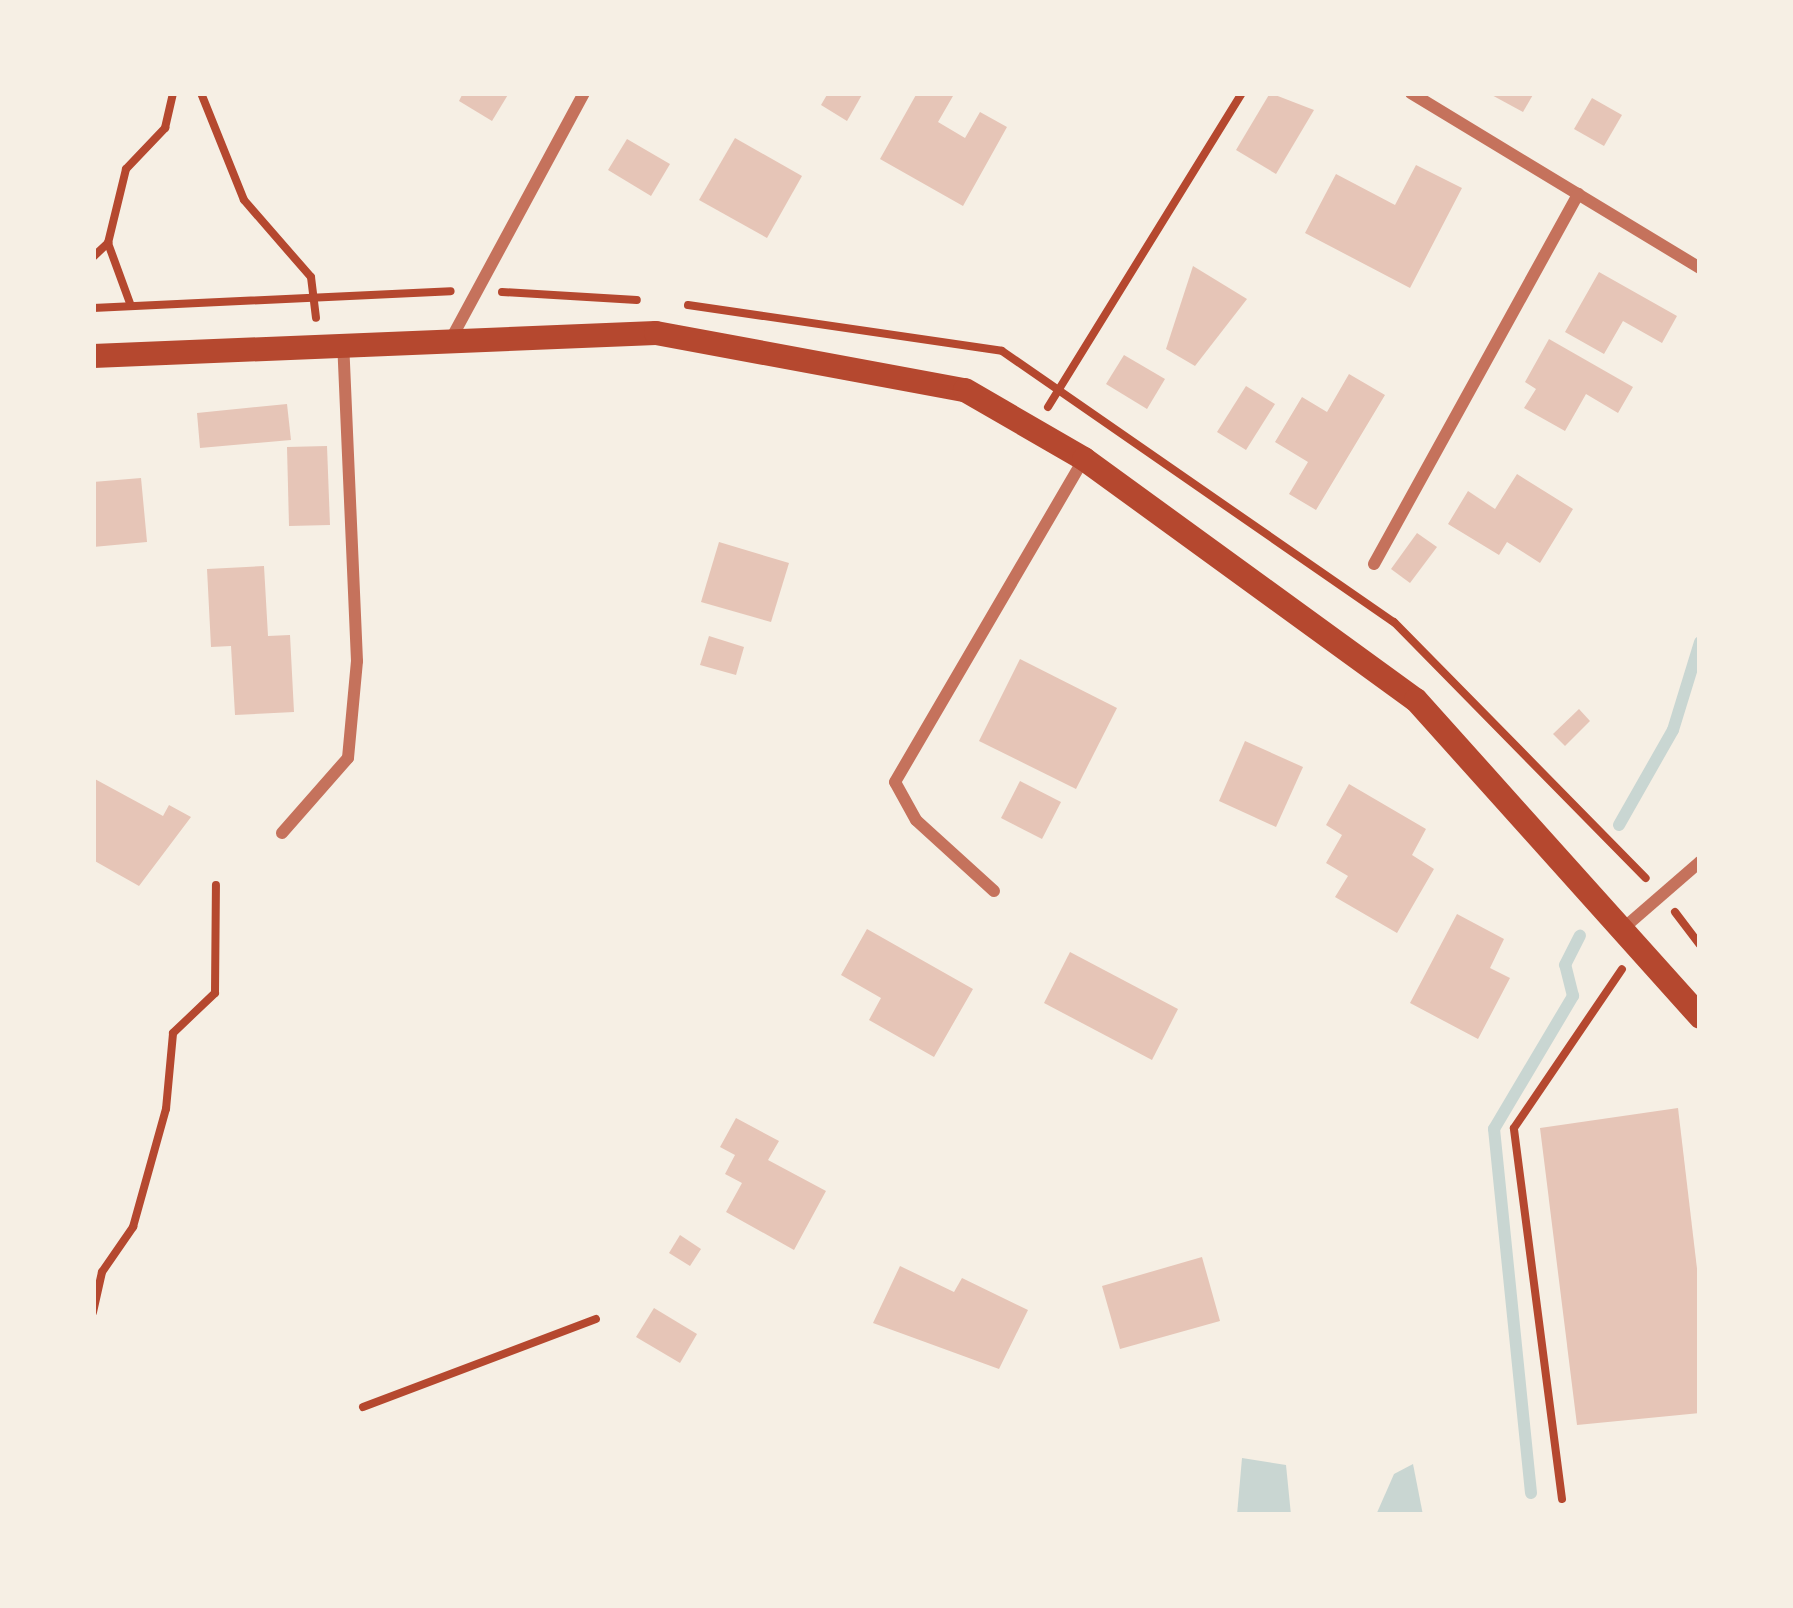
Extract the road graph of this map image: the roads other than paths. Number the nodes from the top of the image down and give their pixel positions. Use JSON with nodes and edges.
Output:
{"nodes":[{"id":1,"x":584,"y":93,"type":"edge"},
{"id":2,"x":1411,"y":93,"type":"edge"},
{"id":3,"x":1579,"y":194,"type":"junction"},
{"id":4,"x":1700,"y":268,"type":"edge"},
{"id":5,"x":451,"y":339,"type":"junction"},
{"id":6,"x":343,"y":343,"type":"junction"},
{"id":7,"x":93,"y":356,"type":"edge"},
{"id":8,"x":1084,"y":459,"type":"junction"},
{"id":9,"x":1374,"y":564,"type":"dead end"},
{"id":10,"x":282,"y":832,"type":"dead end"},
{"id":11,"x":1700,"y":862,"type":"edge"},
{"id":12,"x":994,"y":891,"type":"dead end"},
{"id":13,"x":1634,"y":934,"type":"junction"},
{"id":14,"x":1700,"y":1017,"type":"edge"}],
"edges":[{"from":1,"to":5,"type":"street"},
{"from":2,"to":3,"type":"street"},
{"from":3,"to":4,"type":"street"},
{"from":3,"to":9,"type":"street"},
{"from":5,"to":6,"type":"main road"},
{"from":5,"to":8,"type":"main road"},
{"from":6,"to":7,"type":"main road"},
{"from":6,"to":10,"type":"street"},
{"from":8,"to":12,"type":"street"},
{"from":8,"to":13,"type":"main road"},
{"from":11,"to":13,"type":"street"},
{"from":13,"to":14,"type":"main road"}]}
